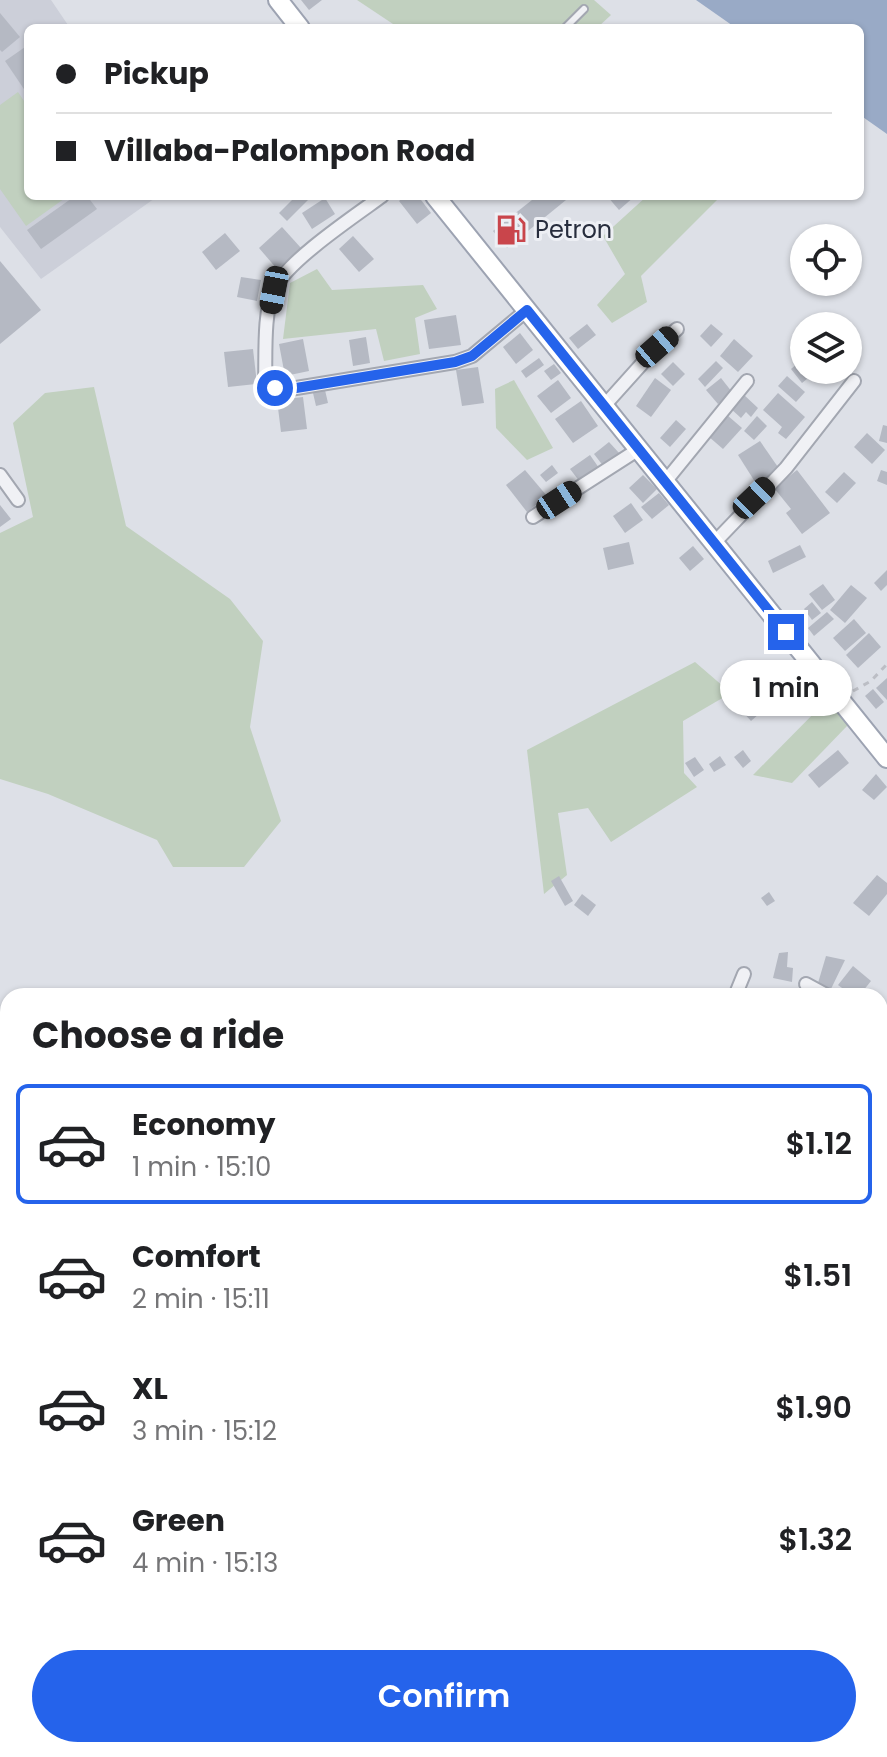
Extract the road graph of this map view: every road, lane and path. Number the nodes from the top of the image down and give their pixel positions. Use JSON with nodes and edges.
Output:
{"nodes":[{"id":1,"x":278,"y":0,"type":"edge"},
{"id":2,"x":584,"y":9,"type":"dead end"},
{"id":3,"x":297,"y":24,"type":"edge"},
{"id":4,"x":569,"y":24,"type":"edge"},
{"id":5,"x":376,"y":200,"type":"edge"},
{"id":6,"x":438,"y":200,"type":"edge"},
{"id":7,"x":527,"y":310,"type":"junction"},
{"id":8,"x":677,"y":329,"type":"dead end"},
{"id":9,"x":747,"y":381,"type":"dead end"},
{"id":10,"x":852,"y":384,"type":"edge"},
{"id":11,"x":604,"y":406,"type":"junction"},
{"id":12,"x":639,"y":449,"type":"junction"},
{"id":13,"x":0,"y":475,"type":"edge"},
{"id":14,"x":665,"y":482,"type":"junction"},
{"id":15,"x":18,"y":500,"type":"dead end"},
{"id":16,"x":533,"y":517,"type":"dead end"},
{"id":17,"x":714,"y":543,"type":"junction"},
{"id":18,"x":887,"y":664,"type":"edge"},
{"id":19,"x":839,"y":698,"type":"junction"},
{"id":20,"x":887,"y":758,"type":"edge"},
{"id":21,"x":744,"y":974,"type":"dead end"},
{"id":22,"x":806,"y":984,"type":"dead end"},
{"id":23,"x":738,"y":988,"type":"edge"},
{"id":24,"x":813,"y":988,"type":"edge"}],
"edges":[{"from":1,"to":3,"type":"main road"},
{"from":2,"to":4,"type":"lane"},
{"from":5,"to":7,"type":"street"},
{"from":6,"to":7,"type":"main road"},
{"from":7,"to":11,"type":"main road"},
{"from":8,"to":11,"type":"street"},
{"from":9,"to":14,"type":"street"},
{"from":10,"to":17,"type":"street"},
{"from":11,"to":12,"type":"main road"},
{"from":12,"to":14,"type":"main road"},
{"from":12,"to":16,"type":"street"},
{"from":13,"to":15,"type":"street"},
{"from":14,"to":17,"type":"main road"},
{"from":17,"to":19,"type":"main road"},
{"from":18,"to":19,"type":"path"},
{"from":19,"to":20,"type":"main road"},
{"from":21,"to":23,"type":"street"},
{"from":22,"to":24,"type":"street"}]}
